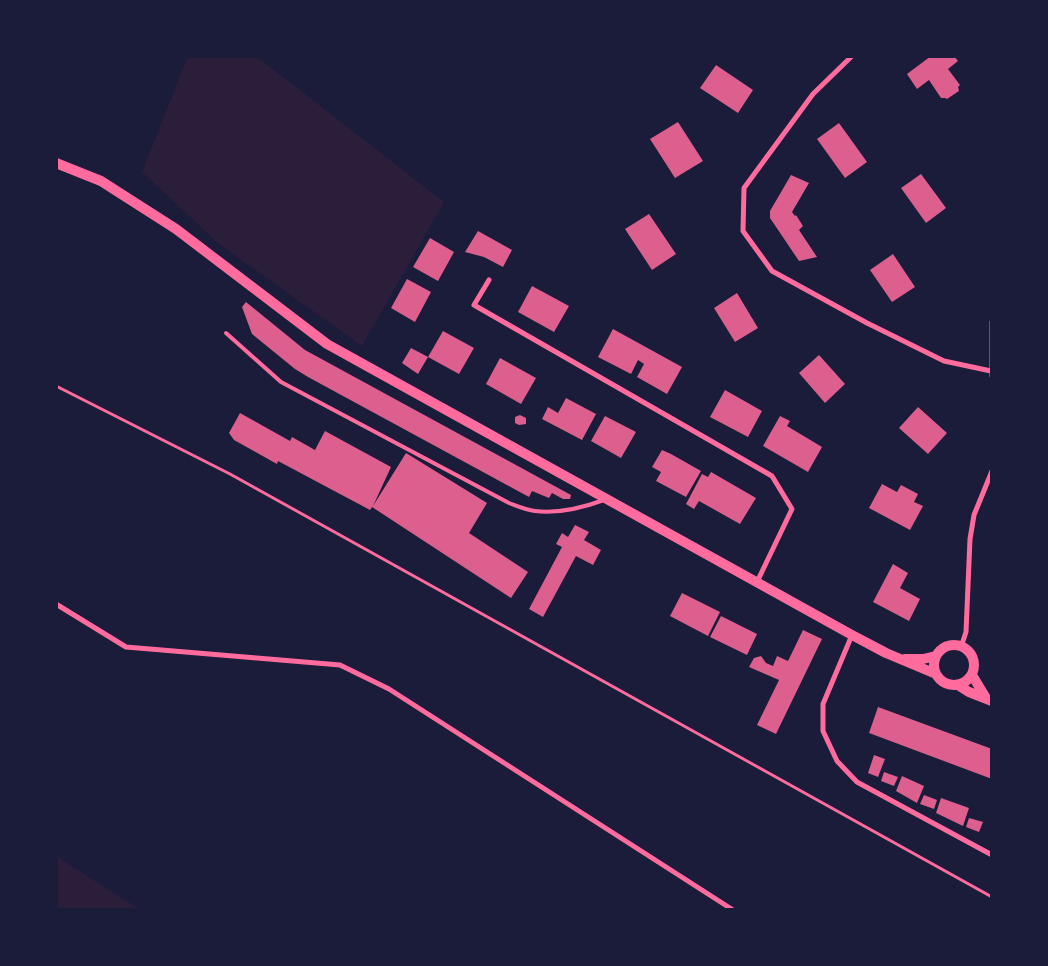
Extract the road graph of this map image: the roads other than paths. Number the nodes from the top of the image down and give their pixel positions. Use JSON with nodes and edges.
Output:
{"nodes":[{"id":1,"x":852,"y":56,"type":"edge"},
{"id":2,"x":56,"y":163,"type":"edge"},
{"id":3,"x":489,"y":280,"type":"dead end"},
{"id":4,"x":992,"y":322,"type":"edge"},
{"id":5,"x":226,"y":333,"type":"dead end"},
{"id":6,"x":991,"y":374,"type":"edge"},
{"id":7,"x":992,"y":471,"type":"edge"},
{"id":8,"x":606,"y":499,"type":"junction"},
{"id":9,"x":756,"y":582,"type":"junction"},
{"id":10,"x":56,"y":604,"type":"edge"},
{"id":11,"x":852,"y":635,"type":"junction"},
{"id":12,"x":961,"y":647,"type":"junction"},
{"id":13,"x":936,"y":656,"type":"junction"},
{"id":14,"x":901,"y":659,"type":"junction"},
{"id":15,"x":936,"y":674,"type":"junction"},
{"id":16,"x":972,"y":675,"type":"junction"},
{"id":17,"x":958,"y":685,"type":"junction"},
{"id":18,"x":989,"y":700,"type":"edge"},
{"id":19,"x":992,"y":855,"type":"edge"},
{"id":20,"x":734,"y":910,"type":"edge"}],
"edges":[{"from":1,"to":6,"type":"street"},
{"from":2,"to":8,"type":"main road"},
{"from":3,"to":9,"type":"street"},
{"from":4,"to":6,"type":"street"},
{"from":5,"to":8,"type":"lane"},
{"from":7,"to":12,"type":"street"},
{"from":8,"to":9,"type":"main road"},
{"from":9,"to":11,"type":"main road"},
{"from":10,"to":20,"type":"street"},
{"from":11,"to":14,"type":"main road"},
{"from":11,"to":19,"type":"street"},
{"from":12,"to":13,"type":"main road"},
{"from":12,"to":16,"type":"main road"},
{"from":13,"to":14,"type":"main road"},
{"from":13,"to":15,"type":"main road"},
{"from":14,"to":15,"type":"main road"},
{"from":15,"to":17,"type":"main road"},
{"from":16,"to":17,"type":"main road"},
{"from":16,"to":18,"type":"main road"},
{"from":17,"to":18,"type":"main road"}]}
